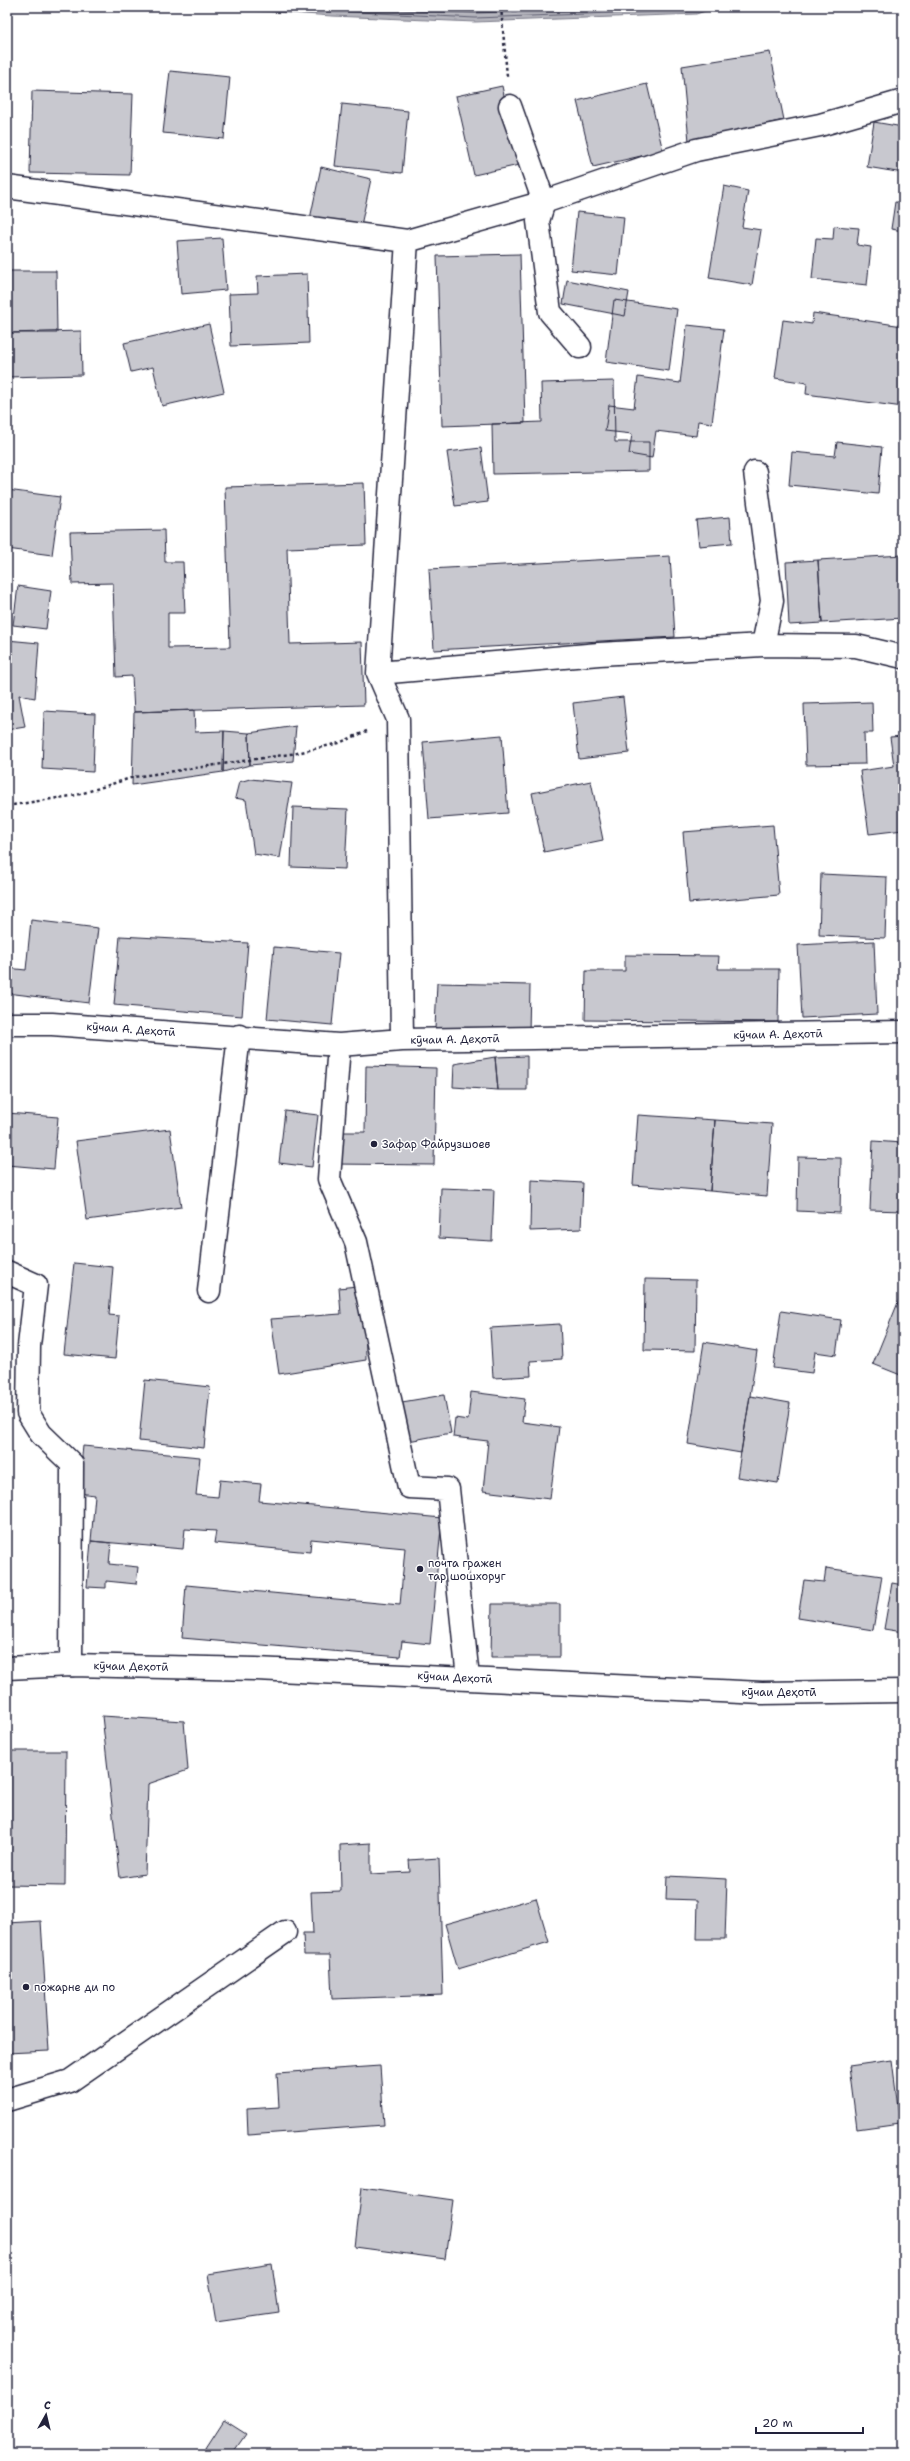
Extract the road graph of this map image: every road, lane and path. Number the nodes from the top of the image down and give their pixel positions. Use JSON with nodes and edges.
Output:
{"nodes":[{"id":1,"x":501,"y":7,"type":"edge"},
{"id":2,"x":903,"y":101,"type":"edge"},
{"id":3,"x":510,"y":106,"type":"joint"},
{"id":4,"x":7,"y":187,"type":"edge"},
{"id":5,"x":544,"y":202,"type":"junction"},
{"id":6,"x":407,"y":241,"type":"junction"},
{"id":7,"x":580,"y":347,"type":"dead end"},
{"id":8,"x":755,"y":472,"type":"dead end"},
{"id":9,"x":763,"y":645,"type":"junction"},
{"id":10,"x":903,"y":657,"type":"edge"},
{"id":11,"x":378,"y":673,"type":"junction"},
{"id":12,"x":398,"y":719,"type":"junction"},
{"id":13,"x":7,"y":806,"type":"edge"},
{"id":14,"x":7,"y":1024,"type":"edge"},
{"id":15,"x":903,"y":1032,"type":"edge"},
{"id":16,"x":239,"y":1036,"type":"junction"},
{"id":17,"x":402,"y":1040,"type":"junction"},
{"id":18,"x":339,"y":1045,"type":"junction"},
{"id":19,"x":7,"y":1272,"type":"edge"},
{"id":20,"x":209,"y":1291,"type":"dead end"},
{"id":21,"x":71,"y":1665,"type":"junction"},
{"id":22,"x":7,"y":1668,"type":"edge"},
{"id":23,"x":468,"y":1678,"type":"junction"},
{"id":24,"x":903,"y":1691,"type":"edge"},
{"id":25,"x":285,"y":1932,"type":"dead end"},
{"id":26,"x":7,"y":2100,"type":"edge"}],
"edges":[{"from":1,"to":3,"type":"path"},
{"from":2,"to":5,"type":"street"},
{"from":3,"to":5,"type":"street"},
{"from":4,"to":6,"type":"street"},
{"from":5,"to":6,"type":"street"},
{"from":5,"to":7,"type":"street"},
{"from":6,"to":11,"type":"street"},
{"from":8,"to":9,"type":"street"},
{"from":9,"to":10,"type":"street"},
{"from":9,"to":11,"type":"street"},
{"from":11,"to":12,"type":"street"},
{"from":12,"to":13,"type":"path"},
{"from":12,"to":17,"type":"street"},
{"from":14,"to":16,"type":"street","name":"кӯчаи А. Деҳотӣ"},
{"from":15,"to":17,"type":"street","name":"кӯчаи А. Деҳотӣ"},
{"from":16,"to":18,"type":"street","name":"кӯчаи А. Деҳотӣ"},
{"from":16,"to":20,"type":"street"},
{"from":17,"to":18,"type":"street","name":"кӯчаи А. Деҳотӣ"},
{"from":18,"to":23,"type":"street"},
{"from":19,"to":21,"type":"street"},
{"from":21,"to":22,"type":"street","name":"кӯчаи Деҳотӣ"},
{"from":21,"to":23,"type":"street","name":"кӯчаи Деҳотӣ"},
{"from":23,"to":24,"type":"street","name":"кӯчаи Деҳотӣ"},
{"from":25,"to":26,"type":"street"}]}
